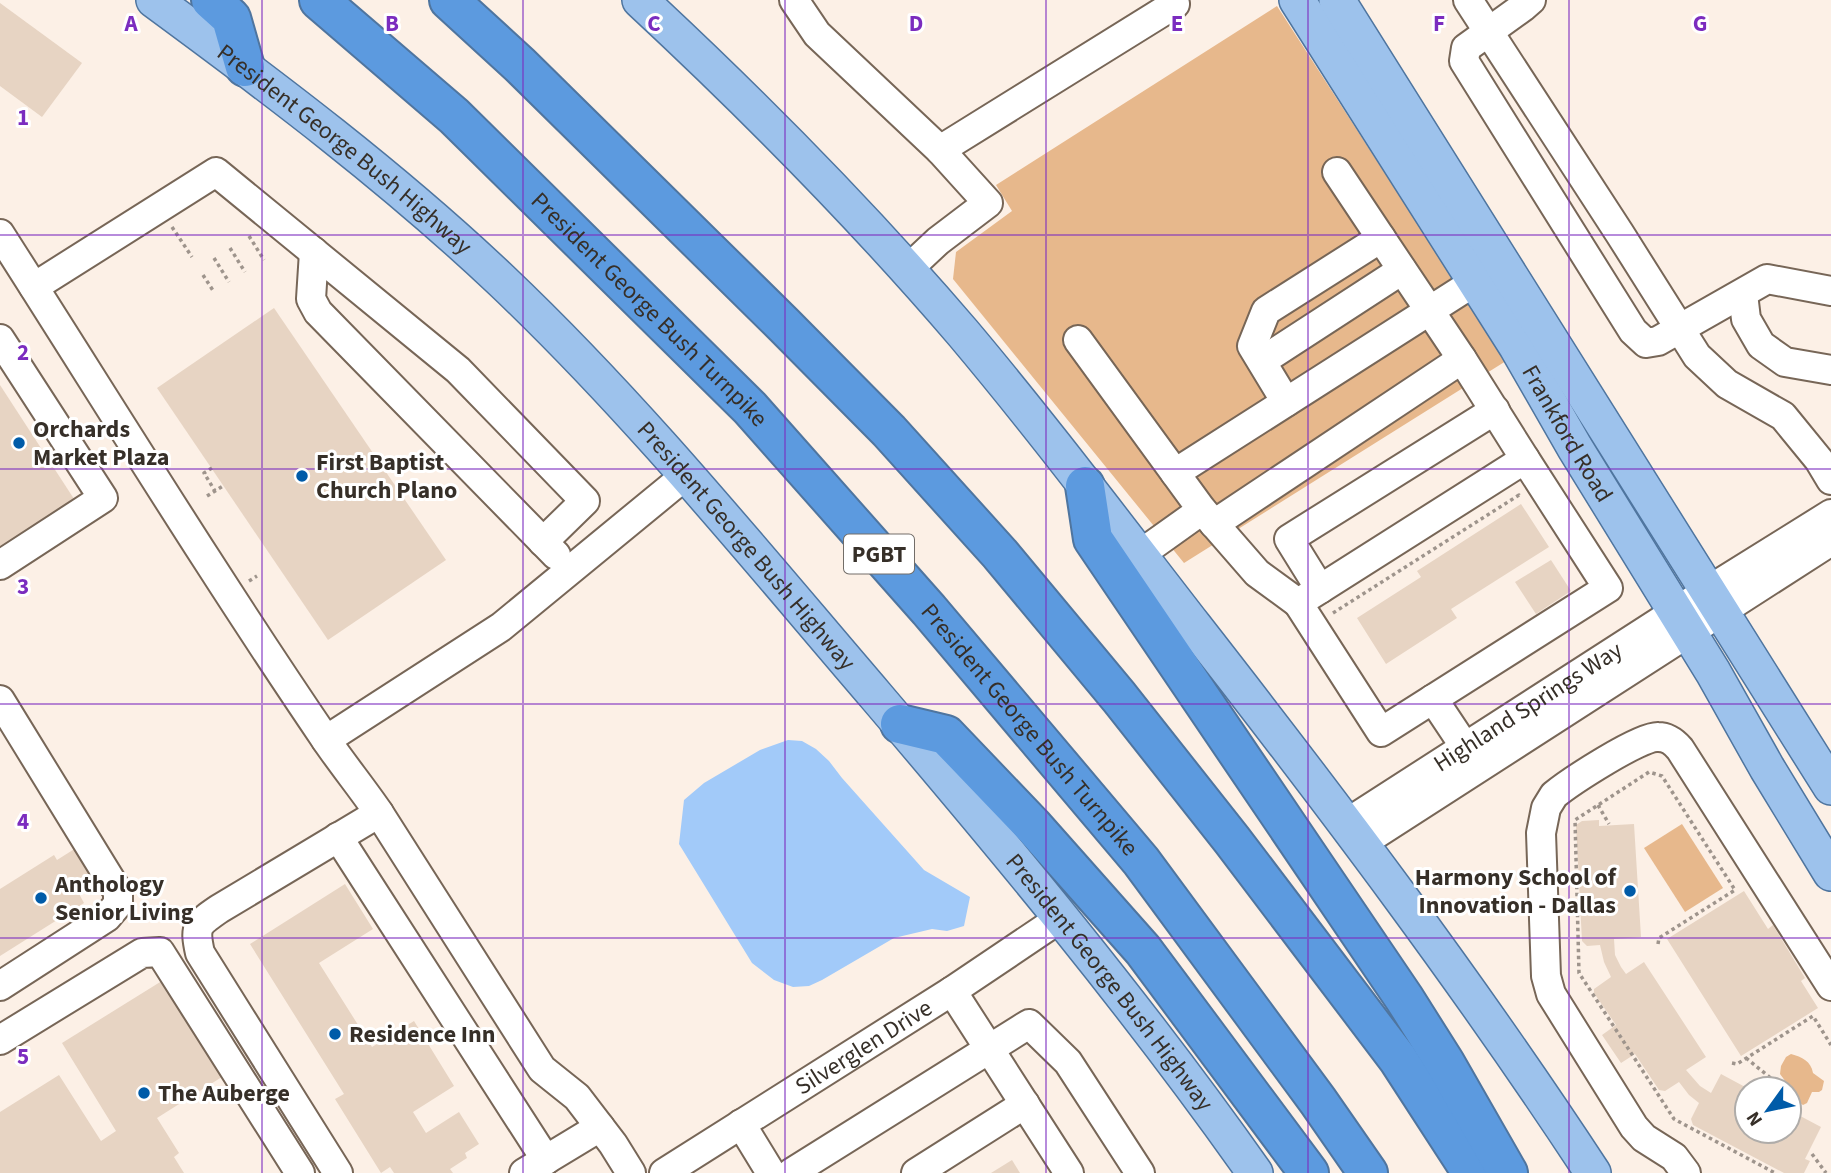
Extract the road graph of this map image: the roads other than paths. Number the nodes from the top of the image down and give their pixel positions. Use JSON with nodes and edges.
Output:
{"nodes":[{"id":1,"x":154,"y":0,"type":"edge"},
{"id":2,"x":212,"y":0,"type":"edge"},
{"id":3,"x":319,"y":0,"type":"edge"},
{"id":4,"x":449,"y":0,"type":"edge"},
{"id":5,"x":640,"y":0,"type":"edge"},
{"id":6,"x":780,"y":0,"type":"edge"},
{"id":7,"x":794,"y":0,"type":"edge"},
{"id":8,"x":1172,"y":0,"type":"edge"},
{"id":9,"x":1297,"y":0,"type":"edge"},
{"id":10,"x":1337,"y":0,"type":"edge"},
{"id":11,"x":1468,"y":0,"type":"edge"},
{"id":12,"x":1531,"y":0,"type":"edge"},
{"id":13,"x":1489,"y":31,"type":"junction"},
{"id":14,"x":817,"y":34,"type":"junction"},
{"id":15,"x":245,"y":67,"type":"junction"},
{"id":16,"x":940,"y":150,"type":"junction"},
{"id":17,"x":1337,"y":172,"type":"dead end"},
{"id":18,"x":0,"y":234,"type":"edge"},
{"id":19,"x":1381,"y":238,"type":"junction"},
{"id":20,"x":314,"y":253,"type":"junction"},
{"id":21,"x":907,"y":270,"type":"junction"},
{"id":22,"x":1402,"y":270,"type":"junction"},
{"id":23,"x":1476,"y":281,"type":"junction"},
{"id":24,"x":34,"y":288,"type":"junction"},
{"id":25,"x":1831,"y":291,"type":"edge"},
{"id":26,"x":1743,"y":294,"type":"junction"},
{"id":27,"x":1430,"y":311,"type":"junction"},
{"id":28,"x":1680,"y":328,"type":"junction"},
{"id":29,"x":0,"y":339,"type":"edge"},
{"id":30,"x":1078,"y":340,"type":"dead end"},
{"id":31,"x":1462,"y":359,"type":"junction"},
{"id":32,"x":1262,"y":361,"type":"junction"},
{"id":33,"x":1831,"y":370,"type":"edge"},
{"id":34,"x":1286,"y":402,"type":"junction"},
{"id":35,"x":1495,"y":410,"type":"junction"},
{"id":36,"x":1525,"y":458,"type":"junction"},
{"id":37,"x":1175,"y":474,"type":"junction"},
{"id":38,"x":686,"y":475,"type":"junction"},
{"id":39,"x":1831,"y":480,"type":"edge"},
{"id":40,"x":1085,"y":486,"type":"junction"},
{"id":41,"x":1831,"y":514,"type":"edge"},
{"id":42,"x":1208,"y":517,"type":"junction"},
{"id":43,"x":1831,"y":541,"type":"edge"},
{"id":44,"x":543,"y":542,"type":"junction"},
{"id":45,"x":1139,"y":555,"type":"junction"},
{"id":46,"x":1831,"y":563,"type":"edge"},
{"id":47,"x":0,"y":565,"type":"edge"},
{"id":48,"x":571,"y":570,"type":"junction"},
{"id":49,"x":1758,"y":587,"type":"junction"},
{"id":50,"x":1309,"y":596,"type":"junction"},
{"id":51,"x":1715,"y":601,"type":"junction"},
{"id":52,"x":1683,"y":622,"type":"junction"},
{"id":53,"x":1433,"y":699,"type":"junction"},
{"id":54,"x":0,"y":700,"type":"edge"},
{"id":55,"x":900,"y":724,"type":"junction"},
{"id":56,"x":326,"y":740,"type":"junction"},
{"id":57,"x":1472,"y":758,"type":"junction"},
{"id":58,"x":1831,"y":787,"type":"edge"},
{"id":59,"x":379,"y":813,"type":"junction"},
{"id":60,"x":1354,"y":833,"type":"junction"},
{"id":61,"x":338,"y":837,"type":"junction"},
{"id":62,"x":1831,"y":873,"type":"edge"},
{"id":63,"x":1062,"y":917,"type":"junction"},
{"id":64,"x":0,"y":986,"type":"edge"},
{"id":65,"x":1831,"y":986,"type":"edge"},
{"id":66,"x":952,"y":990,"type":"junction"},
{"id":67,"x":0,"y":1040,"type":"edge"},
{"id":68,"x":990,"y":1048,"type":"junction"},
{"id":69,"x":1025,"y":1104,"type":"junction"},
{"id":70,"x":741,"y":1124,"type":"junction"},
{"id":71,"x":600,"y":1126,"type":"junction"},
{"id":72,"x":1668,"y":1152,"type":"junction"},
{"id":73,"x":535,"y":1166,"type":"edge"},
{"id":74,"x":300,"y":1173,"type":"edge"},
{"id":75,"x":338,"y":1173,"type":"edge"},
{"id":76,"x":631,"y":1173,"type":"edge"},
{"id":77,"x":664,"y":1173,"type":"edge"},
{"id":78,"x":771,"y":1173,"type":"edge"},
{"id":79,"x":791,"y":1173,"type":"edge"},
{"id":80,"x":916,"y":1173,"type":"edge"},
{"id":81,"x":1069,"y":1173,"type":"edge"},
{"id":82,"x":1140,"y":1173,"type":"edge"},
{"id":83,"x":1255,"y":1173,"type":"edge"},
{"id":84,"x":1309,"y":1173,"type":"edge"},
{"id":85,"x":1368,"y":1173,"type":"edge"},
{"id":86,"x":1472,"y":1173,"type":"edge"},
{"id":87,"x":1508,"y":1173,"type":"edge"},
{"id":88,"x":1593,"y":1173,"type":"edge"},
{"id":89,"x":1686,"y":1173,"type":"edge"},
{"id":90,"x":1710,"y":1173,"type":"edge"}],
"edges":[{"from":1,"to":15,"type":"main road","name":"President George Bush Highway"},
{"from":2,"to":15,"type":"highway"},
{"from":3,"to":85,"type":"highway","name":"President George Bush Turnpike","number":"PGBT"},
{"from":4,"to":86,"type":"highway"},
{"from":5,"to":21,"type":"main road"},
{"from":6,"to":14,"type":"street"},
{"from":7,"to":14,"type":"street"},
{"from":8,"to":16,"type":"street"},
{"from":9,"to":23,"type":"main road","name":"Frankford Road"},
{"from":10,"to":51,"type":"main road","name":"Frankford Road"},
{"from":11,"to":13,"type":"street"},
{"from":12,"to":13,"type":"street"},
{"from":13,"to":28,"type":"street"},
{"from":13,"to":28,"type":"street"},
{"from":14,"to":16,"type":"street"},
{"from":15,"to":38,"type":"main road","name":"President George Bush Highway"},
{"from":16,"to":21,"type":"street"},
{"from":17,"to":19,"type":"street"},
{"from":18,"to":24,"type":"street"},
{"from":19,"to":22,"type":"street"},
{"from":19,"to":32,"type":"street"},
{"from":20,"to":24,"type":"street"},
{"from":20,"to":44,"type":"street"},
{"from":20,"to":44,"type":"street"},
{"from":21,"to":40,"type":"main road"},
{"from":22,"to":27,"type":"street"},
{"from":22,"to":32,"type":"street"},
{"from":23,"to":27,"type":"street"},
{"from":23,"to":52,"type":"main road","name":"Frankford Road"},
{"from":24,"to":56,"type":"street"},
{"from":25,"to":26,"type":"street"},
{"from":26,"to":28,"type":"street"},
{"from":26,"to":33,"type":"street"},
{"from":27,"to":31,"type":"street"},
{"from":27,"to":34,"type":"street"},
{"from":28,"to":39,"type":"street"},
{"from":29,"to":47,"type":"street"},
{"from":30,"to":37,"type":"street"},
{"from":31,"to":35,"type":"street"},
{"from":31,"to":42,"type":"street"},
{"from":32,"to":34,"type":"street"},
{"from":34,"to":37,"type":"street"},
{"from":35,"to":36,"type":"street"},
{"from":35,"to":50,"type":"street"},
{"from":36,"to":50,"type":"street"},
{"from":36,"to":53,"type":"street"},
{"from":37,"to":42,"type":"street"},
{"from":38,"to":48,"type":"street"},
{"from":38,"to":55,"type":"main road","name":"President George Bush Highway"},
{"from":40,"to":45,"type":"main road"},
{"from":40,"to":87,"type":"highway"},
{"from":41,"to":51,"type":"street"},
{"from":42,"to":45,"type":"street"},
{"from":42,"to":50,"type":"street"},
{"from":43,"to":49,"type":"street"},
{"from":44,"to":48,"type":"street"},
{"from":45,"to":60,"type":"main road"},
{"from":46,"to":49,"type":"street"},
{"from":48,"to":56,"type":"street"},
{"from":49,"to":51,"type":"street"},
{"from":50,"to":53,"type":"street"},
{"from":51,"to":52,"type":"street","name":"Highland Springs Way"},
{"from":51,"to":58,"type":"main road","name":"Frankford Road"},
{"from":52,"to":57,"type":"street","name":"Highland Springs Way"},
{"from":52,"to":62,"type":"main road","name":"Frankford Road"},
{"from":53,"to":57,"type":"street"},
{"from":54,"to":64,"type":"street"},
{"from":55,"to":63,"type":"main road","name":"President George Bush Highway"},
{"from":55,"to":84,"type":"highway"},
{"from":56,"to":59,"type":"street"},
{"from":57,"to":60,"type":"street","name":"Highland Springs Way"},
{"from":59,"to":61,"type":"street"},
{"from":59,"to":71,"type":"street"},
{"from":60,"to":88,"type":"main road"},
{"from":61,"to":73,"type":"street"},
{"from":61,"to":75,"type":"street"},
{"from":63,"to":66,"type":"street","name":"Silverglen Drive"},
{"from":63,"to":83,"type":"main road","name":"President George Bush Highway"},
{"from":65,"to":72,"type":"street"},
{"from":66,"to":68,"type":"street"},
{"from":66,"to":70,"type":"street","name":"Silverglen Drive"},
{"from":67,"to":74,"type":"street"},
{"from":68,"to":69,"type":"street"},
{"from":68,"to":79,"type":"street"},
{"from":68,"to":82,"type":"street"},
{"from":69,"to":80,"type":"street"},
{"from":69,"to":81,"type":"street"},
{"from":70,"to":77,"type":"street","name":"Silverglen Drive"},
{"from":70,"to":78,"type":"street"},
{"from":71,"to":73,"type":"street"},
{"from":71,"to":76,"type":"street"},
{"from":72,"to":89,"type":"street"},
{"from":72,"to":90,"type":"street"}]}
